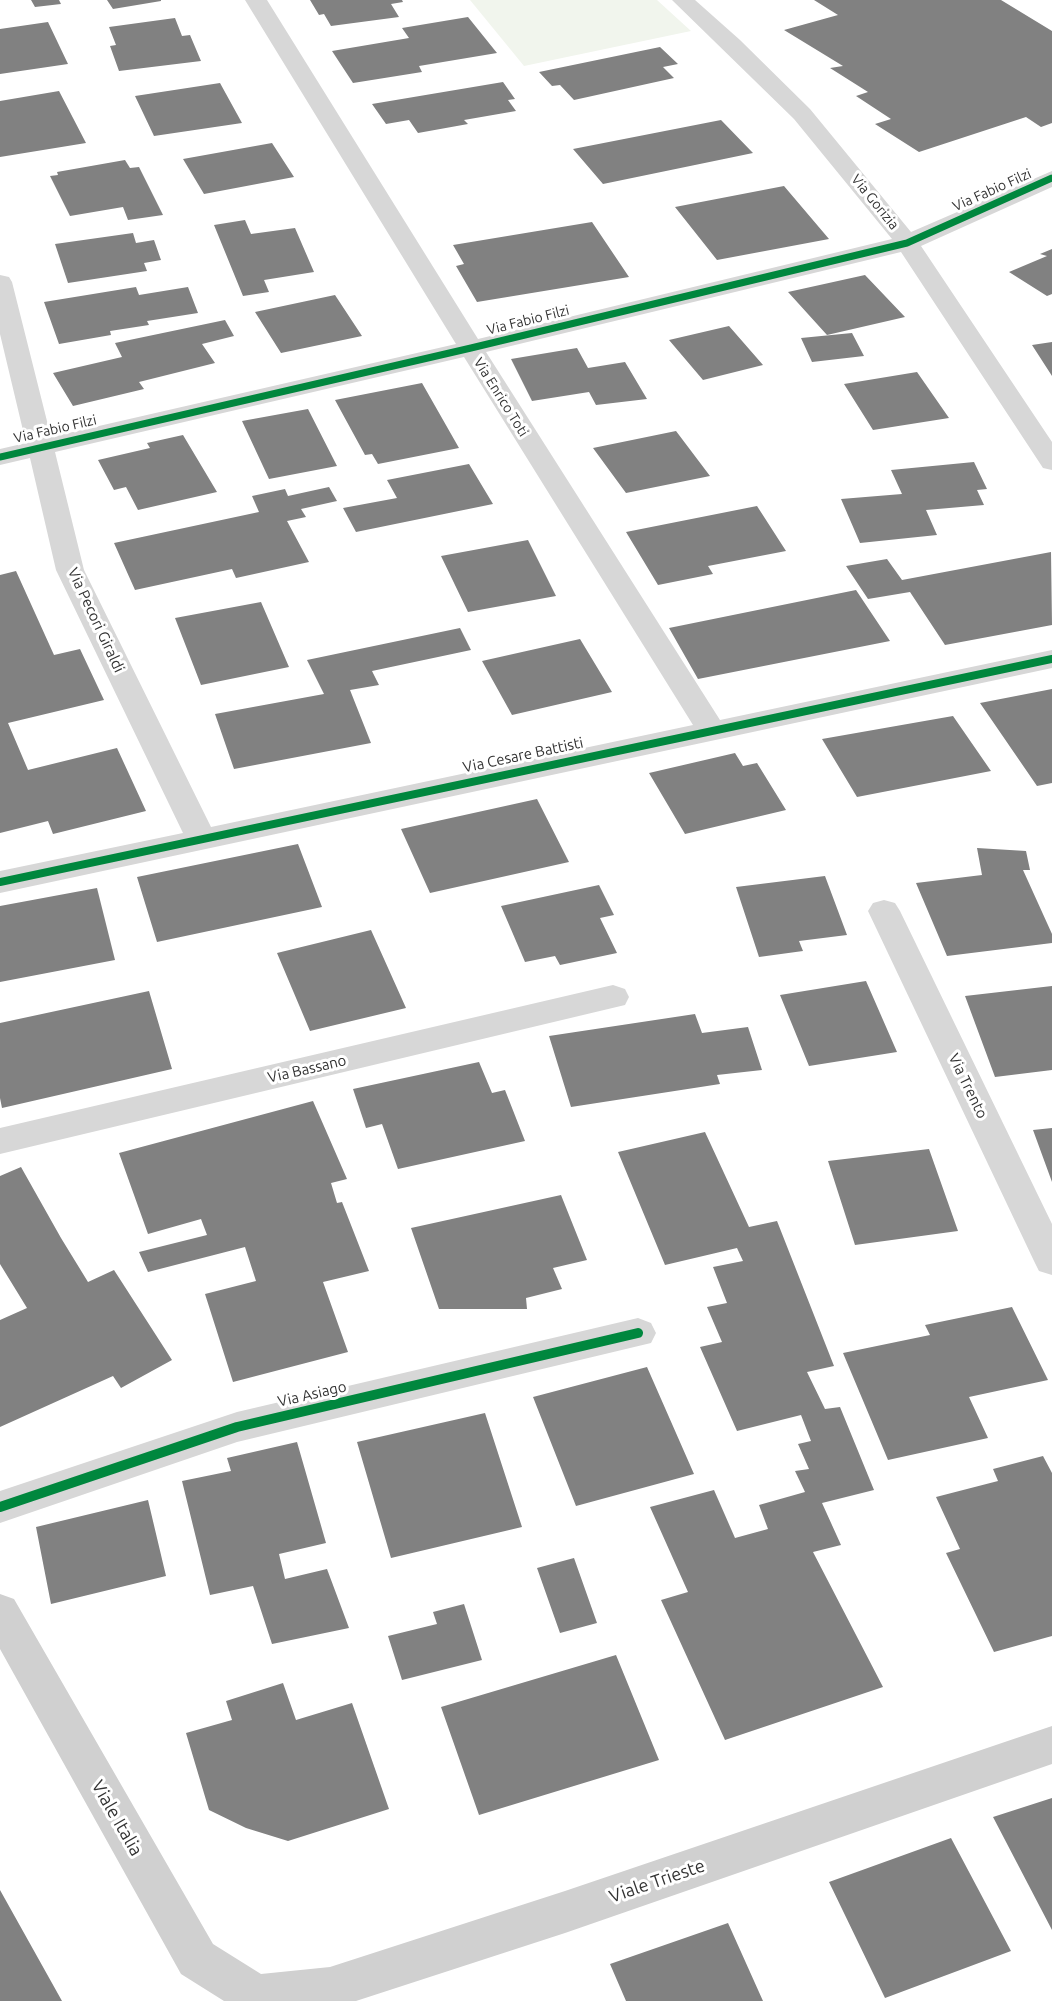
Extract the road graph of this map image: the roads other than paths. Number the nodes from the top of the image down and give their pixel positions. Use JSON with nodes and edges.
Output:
{"nodes":[{"id":1,"x":256,"y":0,"type":"edge"},
{"id":2,"x":683,"y":0,"type":"edge"},
{"id":3,"x":1052,"y":178,"type":"edge"},
{"id":4,"x":908,"y":243,"type":"junction"},
{"id":5,"x":0,"y":282,"type":"edge"},
{"id":6,"x":471,"y":348,"type":"junction"},
{"id":7,"x":40,"y":446,"type":"junction"},
{"id":8,"x":0,"y":457,"type":"edge"},
{"id":9,"x":1052,"y":462,"type":"edge"},
{"id":10,"x":1052,"y":659,"type":"edge"},
{"id":11,"x":711,"y":730,"type":"junction"},
{"id":12,"x":202,"y":840,"type":"junction"},
{"id":13,"x":0,"y":882,"type":"edge"},
{"id":14,"x":884,"y":912,"type":"dead end"},
{"id":15,"x":613,"y":997,"type":"dead end"},
{"id":16,"x":0,"y":1141,"type":"edge"},
{"id":17,"x":1052,"y":1261,"type":"edge"},
{"id":18,"x":638,"y":1333,"type":"dead end"},
{"id":19,"x":0,"y":1507,"type":"edge"},
{"id":20,"x":0,"y":1611,"type":"edge"},
{"id":21,"x":1052,"y":1745,"type":"edge"},
{"id":22,"x":253,"y":1999,"type":"edge"}],
"edges":[{"from":1,"to":6,"type":"street","name":"Via Enrico Toti"},
{"from":2,"to":4,"type":"street","name":"Via Gorizia"},
{"from":3,"to":4,"type":"street","name":"Via Fabio Filzi"},
{"from":4,"to":6,"type":"street","name":"Via Fabio Filzi"},
{"from":4,"to":9,"type":"street","name":"Via Gorizia"},
{"from":5,"to":7,"type":"street","name":"Via Pecori Giraldi"},
{"from":6,"to":7,"type":"street","name":"Via Fabio Filzi"},
{"from":6,"to":11,"type":"street","name":"Via Enrico Toti"},
{"from":7,"to":8,"type":"street","name":"Via Fabio Filzi"},
{"from":7,"to":12,"type":"street","name":"Via Pecori Giraldi"},
{"from":10,"to":11,"type":"street","name":"Via Cesare Battisti"},
{"from":11,"to":12,"type":"street","name":"Via Cesare Battisti"},
{"from":12,"to":13,"type":"street","name":"Via Cesare Battisti"},
{"from":14,"to":17,"type":"street","name":"Via Trento"},
{"from":15,"to":16,"type":"street","name":"Via Bassano"},
{"from":18,"to":19,"type":"street","name":"Via Asiago"},
{"from":20,"to":22,"type":"main road","name":"Viale Italia"},
{"from":21,"to":22,"type":"main road","name":"Viale Trieste"}]}
